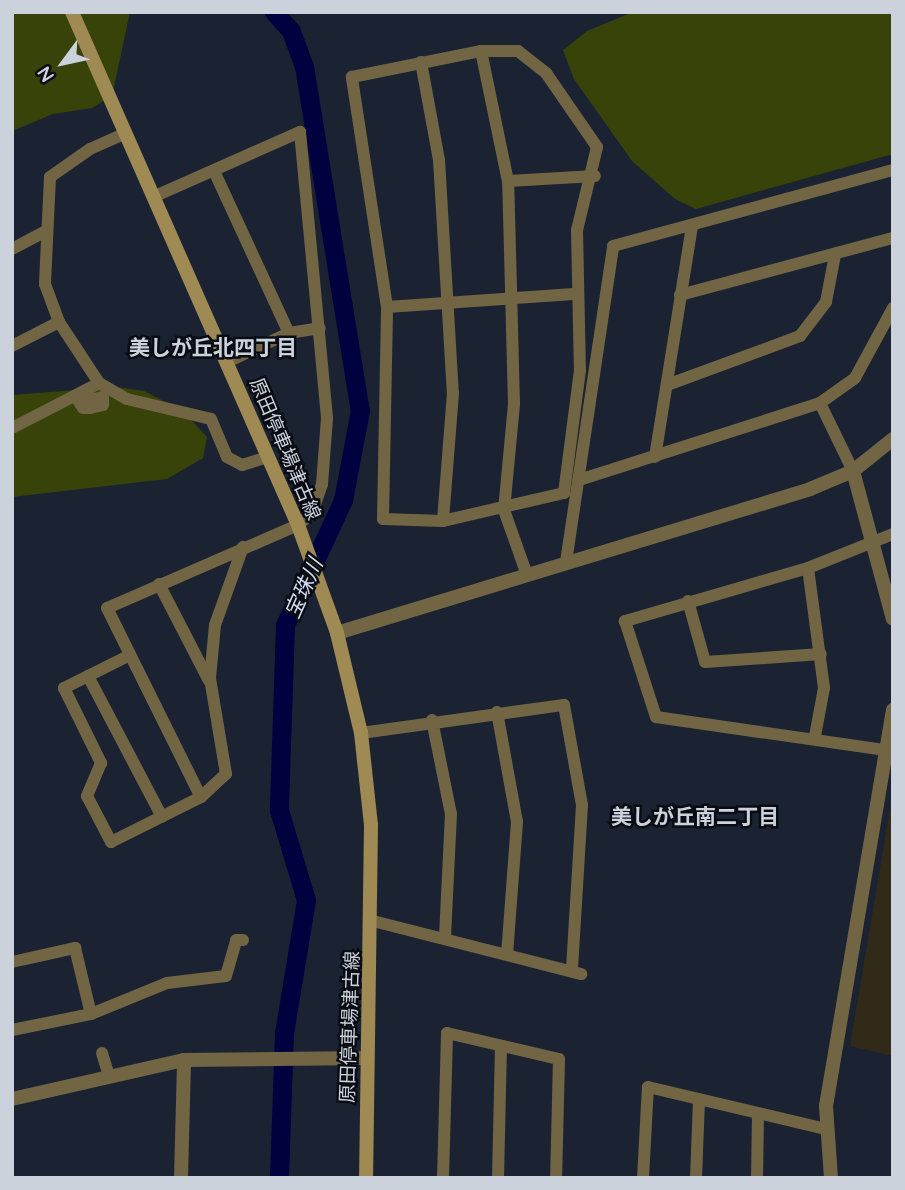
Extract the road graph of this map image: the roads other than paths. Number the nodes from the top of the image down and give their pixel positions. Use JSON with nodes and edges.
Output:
{"nodes":[{"id":1,"x":72,"y":12,"type":"edge"},
{"id":2,"x":481,"y":51,"type":"junction"},
{"id":3,"x":421,"y":62,"type":"junction"},
{"id":4,"x":126,"y":134,"type":"junction"},
{"id":5,"x":214,"y":171,"type":"junction"},
{"id":6,"x":892,"y":171,"type":"edge"},
{"id":7,"x":595,"y":176,"type":"junction"},
{"id":8,"x":508,"y":181,"type":"junction"},
{"id":9,"x":153,"y":197,"type":"junction"},
{"id":10,"x":692,"y":225,"type":"junction"},
{"id":11,"x":44,"y":232,"type":"junction"},
{"id":12,"x":893,"y":238,"type":"edge"},
{"id":13,"x":12,"y":249,"type":"edge"},
{"id":14,"x":835,"y":256,"type":"junction"},
{"id":15,"x":574,"y":294,"type":"junction"},
{"id":16,"x":680,"y":295,"type":"junction"},
{"id":17,"x":510,"y":299,"type":"junction"},
{"id":18,"x":448,"y":303,"type":"junction"},
{"id":19,"x":387,"y":307,"type":"junction"},
{"id":20,"x":893,"y":308,"type":"edge"},
{"id":21,"x":59,"y":322,"type":"junction"},
{"id":22,"x":320,"y":328,"type":"junction"},
{"id":23,"x":289,"y":332,"type":"junction"},
{"id":24,"x":12,"y":346,"type":"edge"},
{"id":25,"x":226,"y":362,"type":"junction"},
{"id":26,"x":99,"y":383,"type":"junction"},
{"id":27,"x":667,"y":385,"type":"junction"},
{"id":28,"x":75,"y":396,"type":"junction"},
{"id":29,"x":820,"y":403,"type":"junction"},
{"id":30,"x":90,"y":408,"type":"dead end"},
{"id":31,"x":12,"y":428,"type":"edge"},
{"id":32,"x":893,"y":439,"type":"edge"},
{"id":33,"x":269,"y":457,"type":"junction"},
{"id":34,"x":655,"y":457,"type":"junction"},
{"id":35,"x":853,"y":471,"type":"junction"},
{"id":36,"x":579,"y":480,"type":"junction"},
{"id":37,"x":504,"y":510,"type":"junction"},
{"id":38,"x":443,"y":521,"type":"junction"},
{"id":39,"x":299,"y":530,"type":"junction"},
{"id":40,"x":893,"y":534,"type":"edge"},
{"id":41,"x":876,"y":545,"type":"junction"},
{"id":42,"x":243,"y":547,"type":"junction"},
{"id":43,"x":566,"y":562,"type":"junction"},
{"id":44,"x":808,"y":568,"type":"junction"},
{"id":45,"x":527,"y":575,"type":"junction"},
{"id":46,"x":159,"y":584,"type":"junction"},
{"id":47,"x":688,"y":601,"type":"junction"},
{"id":48,"x":893,"y":620,"type":"edge"},
{"id":49,"x":337,"y":633,"type":"junction"},
{"id":50,"x":821,"y":654,"type":"junction"},
{"id":51,"x":130,"y":655,"type":"junction"},
{"id":52,"x":88,"y":676,"type":"junction"},
{"id":53,"x":211,"y":685,"type":"junction"},
{"id":54,"x":893,"y":710,"type":"edge"},
{"id":55,"x":498,"y":712,"type":"junction"},
{"id":56,"x":432,"y":720,"type":"junction"},
{"id":57,"x":361,"y":733,"type":"junction"},
{"id":58,"x":815,"y":736,"type":"junction"},
{"id":59,"x":890,"y":751,"type":"edge"},
{"id":60,"x":201,"y":797,"type":"junction"},
{"id":61,"x":162,"y":817,"type":"junction"},
{"id":62,"x":373,"y":921,"type":"junction"},
{"id":63,"x":445,"y":937,"type":"junction"},
{"id":64,"x":243,"y":940,"type":"dead end"},
{"id":65,"x":507,"y":954,"type":"junction"},
{"id":66,"x":12,"y":962,"type":"edge"},
{"id":67,"x":91,"y":1014,"type":"junction"},
{"id":68,"x":12,"y":1030,"type":"edge"},
{"id":69,"x":501,"y":1048,"type":"junction"},
{"id":70,"x":102,"y":1053,"type":"dead end"},
{"id":71,"x":368,"y":1058,"type":"junction"},
{"id":72,"x":184,"y":1059,"type":"junction"},
{"id":73,"x":109,"y":1076,"type":"junction"},
{"id":74,"x":12,"y":1099,"type":"edge"},
{"id":75,"x":699,"y":1100,"type":"junction"},
{"id":76,"x":758,"y":1115,"type":"junction"},
{"id":77,"x":825,"y":1129,"type":"junction"},
{"id":78,"x":181,"y":1178,"type":"edge"},
{"id":79,"x":366,"y":1178,"type":"edge"},
{"id":80,"x":443,"y":1178,"type":"edge"},
{"id":81,"x":498,"y":1178,"type":"edge"},
{"id":82,"x":556,"y":1178,"type":"edge"},
{"id":83,"x":643,"y":1178,"type":"edge"},
{"id":84,"x":696,"y":1178,"type":"edge"},
{"id":85,"x":757,"y":1178,"type":"edge"},
{"id":86,"x":831,"y":1178,"type":"edge"}],
"edges":[{"from":1,"to":4,"type":"main road","name":"原田停車場津古線"},
{"from":2,"to":3,"type":"street"},
{"from":2,"to":7,"type":"street"},
{"from":2,"to":8,"type":"street"},
{"from":3,"to":18,"type":"street"},
{"from":3,"to":19,"type":"street"},
{"from":4,"to":9,"type":"main road","name":"原田停車場津古線"},
{"from":4,"to":11,"type":"street"},
{"from":5,"to":9,"type":"street"},
{"from":5,"to":22,"type":"street"},
{"from":5,"to":23,"type":"street"},
{"from":6,"to":10,"type":"street"},
{"from":7,"to":8,"type":"street"},
{"from":7,"to":15,"type":"street"},
{"from":8,"to":17,"type":"street"},
{"from":9,"to":25,"type":"main road","name":"原田停車場津古線"},
{"from":10,"to":16,"type":"street"},
{"from":10,"to":36,"type":"street"},
{"from":11,"to":13,"type":"street"},
{"from":11,"to":21,"type":"street"},
{"from":12,"to":14,"type":"street"},
{"from":14,"to":16,"type":"street"},
{"from":14,"to":27,"type":"street"},
{"from":15,"to":17,"type":"street"},
{"from":15,"to":37,"type":"street"},
{"from":16,"to":27,"type":"street"},
{"from":17,"to":18,"type":"street"},
{"from":17,"to":37,"type":"street"},
{"from":18,"to":19,"type":"street"},
{"from":18,"to":38,"type":"street"},
{"from":19,"to":38,"type":"street"},
{"from":20,"to":29,"type":"street"},
{"from":21,"to":24,"type":"street"},
{"from":21,"to":26,"type":"street"},
{"from":22,"to":23,"type":"street"},
{"from":22,"to":39,"type":"street"},
{"from":23,"to":25,"type":"street"},
{"from":25,"to":33,"type":"main road","name":"原田停車場津古線"},
{"from":26,"to":28,"type":"street"},
{"from":26,"to":33,"type":"street"},
{"from":27,"to":34,"type":"street"},
{"from":28,"to":30,"type":"street"},
{"from":28,"to":31,"type":"street"},
{"from":29,"to":34,"type":"street"},
{"from":29,"to":35,"type":"street"},
{"from":32,"to":35,"type":"street"},
{"from":33,"to":39,"type":"main road","name":"原田停車場津古線"},
{"from":34,"to":36,"type":"street"},
{"from":35,"to":41,"type":"street"},
{"from":35,"to":43,"type":"street"},
{"from":36,"to":43,"type":"street"},
{"from":37,"to":38,"type":"street"},
{"from":37,"to":45,"type":"street"},
{"from":39,"to":42,"type":"street"},
{"from":39,"to":49,"type":"main road","name":"原田停車場津古線"},
{"from":40,"to":41,"type":"street"},
{"from":41,"to":44,"type":"street"},
{"from":41,"to":48,"type":"street"},
{"from":42,"to":46,"type":"street"},
{"from":42,"to":53,"type":"street"},
{"from":43,"to":45,"type":"street"},
{"from":44,"to":47,"type":"street"},
{"from":44,"to":50,"type":"street"},
{"from":45,"to":49,"type":"street"},
{"from":46,"to":51,"type":"street"},
{"from":46,"to":53,"type":"street"},
{"from":47,"to":50,"type":"street"},
{"from":47,"to":58,"type":"street"},
{"from":49,"to":57,"type":"main road","name":"原田停車場津古線"},
{"from":50,"to":58,"type":"street"},
{"from":51,"to":52,"type":"street"},
{"from":51,"to":60,"type":"street"},
{"from":52,"to":61,"type":"street"},
{"from":52,"to":61,"type":"street"},
{"from":53,"to":60,"type":"street"},
{"from":54,"to":59,"type":"street"},
{"from":55,"to":56,"type":"street"},
{"from":55,"to":65,"type":"street"},
{"from":55,"to":65,"type":"street"},
{"from":56,"to":57,"type":"street"},
{"from":56,"to":63,"type":"street"},
{"from":57,"to":62,"type":"main road","name":"原田停車場津古線"},
{"from":58,"to":59,"type":"street"},
{"from":59,"to":77,"type":"street"},
{"from":60,"to":61,"type":"street"},
{"from":62,"to":63,"type":"street"},
{"from":62,"to":71,"type":"main road","name":"原田停車場津古線"},
{"from":63,"to":65,"type":"street"},
{"from":64,"to":67,"type":"street"},
{"from":66,"to":67,"type":"street"},
{"from":67,"to":68,"type":"street"},
{"from":69,"to":80,"type":"street"},
{"from":69,"to":81,"type":"street"},
{"from":69,"to":82,"type":"street"},
{"from":70,"to":73,"type":"street"},
{"from":71,"to":72,"type":"street"},
{"from":71,"to":79,"type":"main road","name":"原田停車場津古線"},
{"from":72,"to":73,"type":"street"},
{"from":72,"to":78,"type":"street"},
{"from":73,"to":74,"type":"street"},
{"from":75,"to":76,"type":"street"},
{"from":75,"to":83,"type":"street"},
{"from":75,"to":84,"type":"street"},
{"from":76,"to":77,"type":"street"},
{"from":76,"to":85,"type":"street"},
{"from":77,"to":86,"type":"street"}]}
